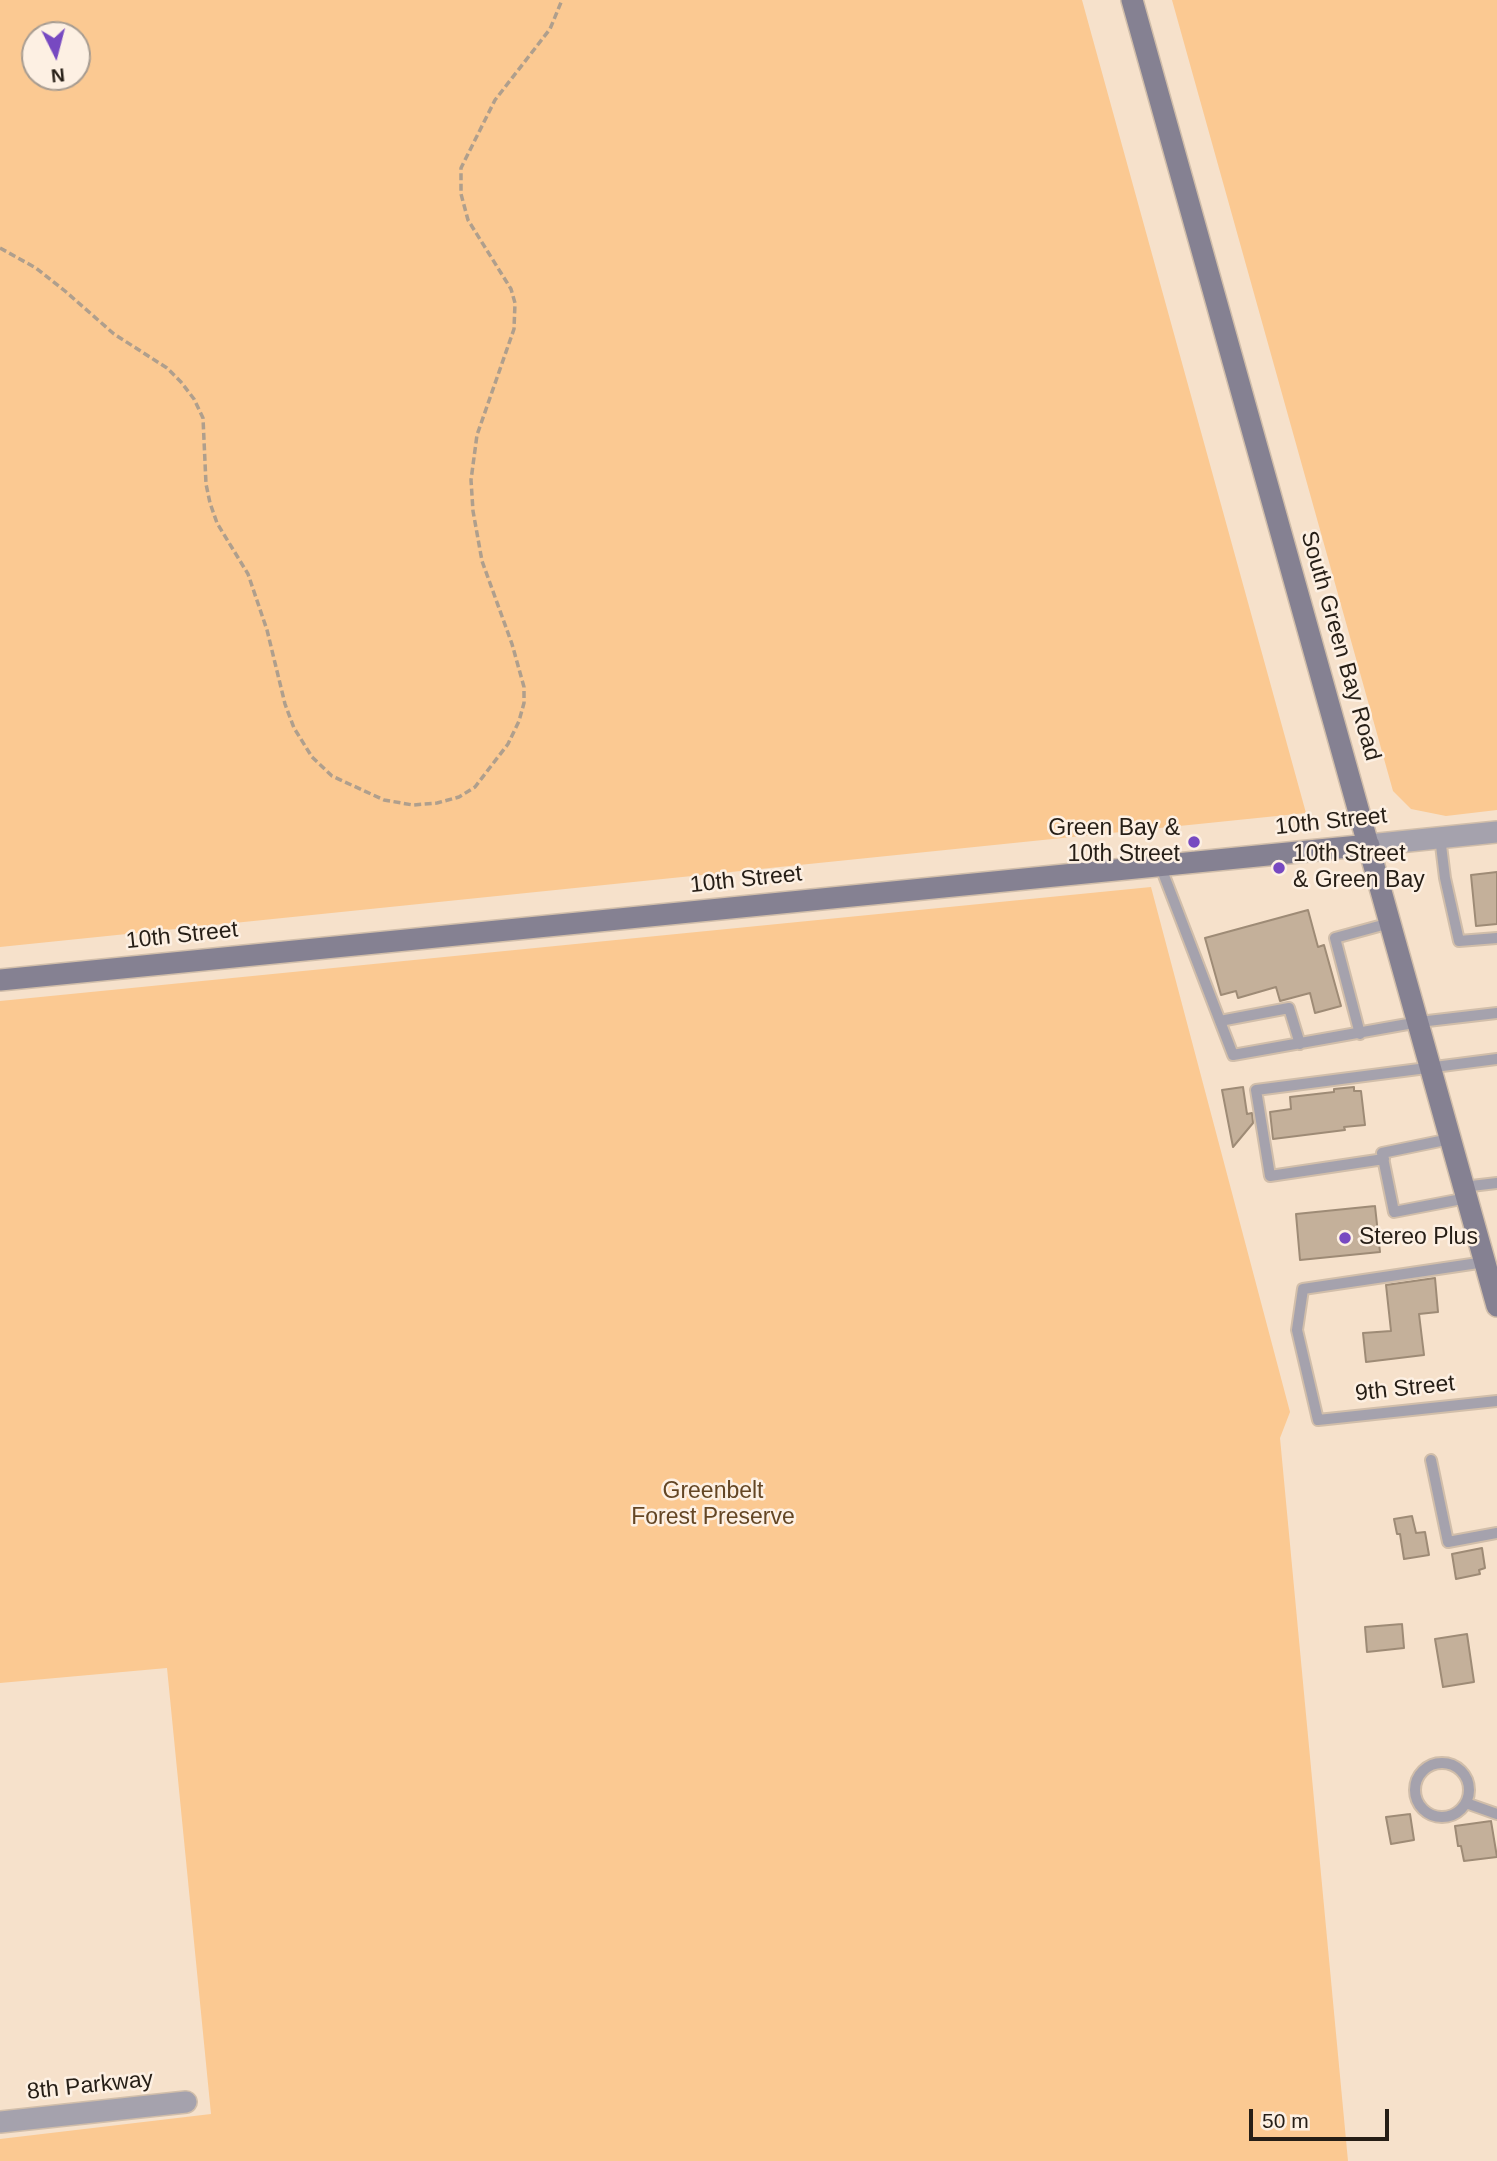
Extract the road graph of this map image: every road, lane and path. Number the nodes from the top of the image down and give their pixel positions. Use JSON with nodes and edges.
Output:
{"nodes":[{"id":1,"x":562,"y":0,"type":"edge"},
{"id":2,"x":1132,"y":0,"type":"edge"},
{"id":3,"x":0,"y":248,"type":"edge"},
{"id":4,"x":1497,"y":832,"type":"edge"},
{"id":5,"x":1440,"y":836,"type":"junction"},
{"id":6,"x":1369,"y":845,"type":"junction"},
{"id":7,"x":1160,"y":865,"type":"junction"},
{"id":8,"x":1390,"y":923,"type":"junction"},
{"id":9,"x":1497,"y":938,"type":"edge"},
{"id":10,"x":0,"y":980,"type":"edge"},
{"id":11,"x":1497,"y":1013,"type":"edge"},
{"id":12,"x":1220,"y":1021,"type":"junction"},
{"id":13,"x":1419,"y":1022,"type":"junction"},
{"id":14,"x":1360,"y":1034,"type":"junction"},
{"id":15,"x":1300,"y":1044,"type":"junction"},
{"id":16,"x":1497,"y":1059,"type":"edge"},
{"id":17,"x":1430,"y":1066,"type":"junction"},
{"id":18,"x":1450,"y":1139,"type":"junction"},
{"id":19,"x":1384,"y":1159,"type":"junction"},
{"id":20,"x":1497,"y":1183,"type":"edge"},
{"id":21,"x":1465,"y":1192,"type":"junction"},
{"id":22,"x":1490,"y":1271,"type":"edge"},
{"id":23,"x":1497,"y":1306,"type":"edge"},
{"id":24,"x":1497,"y":1401,"type":"edge"},
{"id":25,"x":1432,"y":1460,"type":"dead end"},
{"id":26,"x":1497,"y":1533,"type":"edge"},
{"id":27,"x":1466,"y":1803,"type":"junction"},
{"id":28,"x":1497,"y":1814,"type":"edge"},
{"id":29,"x":186,"y":2102,"type":"dead end"},
{"id":30,"x":0,"y":2122,"type":"edge"}],
"edges":[{"from":1,"to":3,"type":"path"},
{"from":2,"to":6,"type":"street","name":"South Green Bay Road"},
{"from":4,"to":5,"type":"street","name":"10th Street"},
{"from":5,"to":6,"type":"street","name":"10th Street"},
{"from":5,"to":9,"type":"lane"},
{"from":6,"to":7,"type":"street","name":"10th Street"},
{"from":6,"to":8,"type":"street","name":"South Green Bay Road"},
{"from":7,"to":10,"type":"street","name":"10th Street"},
{"from":7,"to":12,"type":"lane"},
{"from":8,"to":13,"type":"street","name":"South Green Bay Road"},
{"from":8,"to":14,"type":"lane"},
{"from":11,"to":13,"type":"lane"},
{"from":12,"to":15,"type":"lane"},
{"from":12,"to":15,"type":"lane"},
{"from":13,"to":14,"type":"lane"},
{"from":13,"to":17,"type":"street","name":"South Green Bay Road"},
{"from":14,"to":15,"type":"lane"},
{"from":16,"to":17,"type":"lane"},
{"from":17,"to":18,"type":"street","name":"South Green Bay Road"},
{"from":17,"to":19,"type":"lane"},
{"from":18,"to":19,"type":"lane"},
{"from":18,"to":21,"type":"street","name":"South Green Bay Road"},
{"from":19,"to":21,"type":"lane"},
{"from":20,"to":21,"type":"lane"},
{"from":21,"to":22,"type":"street","name":"South Green Bay Road"},
{"from":22,"to":23,"type":"street","name":"South Green Bay Road"},
{"from":22,"to":24,"type":"lane","name":"9th Street"},
{"from":25,"to":26,"type":"lane"},
{"from":27,"to":27,"type":"lane"},
{"from":27,"to":28,"type":"lane"},
{"from":29,"to":30,"type":"street","name":"8th Parkway"}]}
